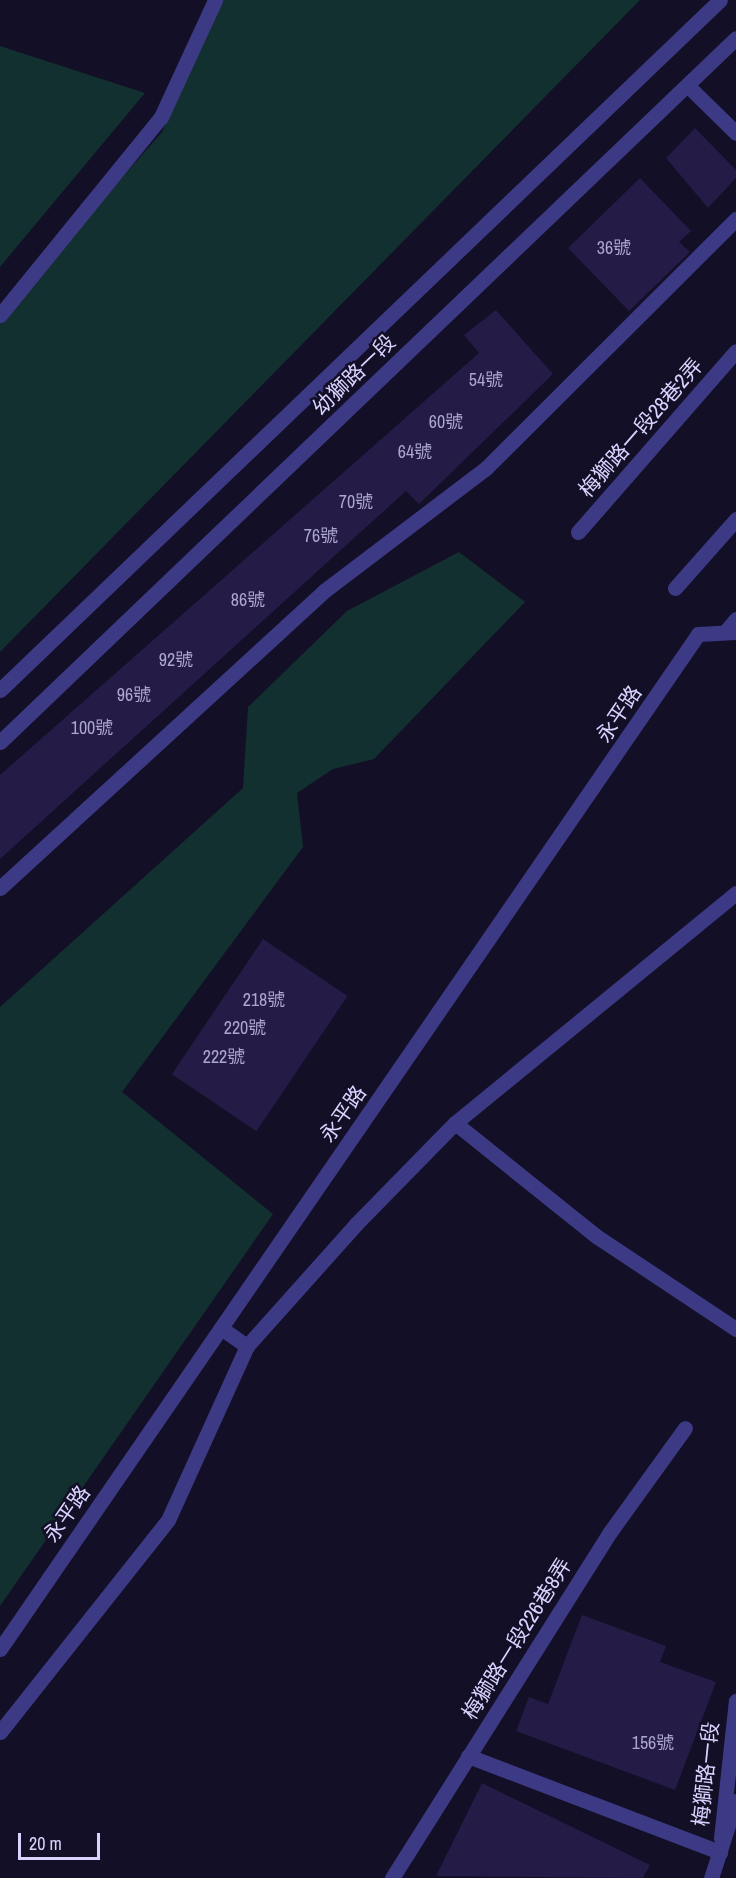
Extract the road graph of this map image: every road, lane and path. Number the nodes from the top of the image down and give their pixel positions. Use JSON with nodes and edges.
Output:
{"nodes":[{"id":1,"x":215,"y":0,"type":"edge"},
{"id":2,"x":720,"y":0,"type":"edge"},
{"id":3,"x":736,"y":38,"type":"edge"},
{"id":4,"x":688,"y":86,"type":"junction"},
{"id":5,"x":736,"y":133,"type":"edge"},
{"id":6,"x":736,"y":219,"type":"edge"},
{"id":7,"x":0,"y":315,"type":"edge"},
{"id":8,"x":736,"y":351,"type":"edge"},
{"id":9,"x":736,"y":519,"type":"edge"},
{"id":10,"x":578,"y":532,"type":"dead end"},
{"id":11,"x":675,"y":588,"type":"dead end"},
{"id":12,"x":736,"y":619,"type":"edge"},
{"id":13,"x":730,"y":632,"type":"edge"},
{"id":14,"x":0,"y":690,"type":"edge"},
{"id":15,"x":0,"y":742,"type":"edge"},
{"id":16,"x":0,"y":888,"type":"edge"},
{"id":17,"x":736,"y":893,"type":"edge"},
{"id":18,"x":455,"y":1123,"type":"junction"},
{"id":19,"x":221,"y":1328,"type":"junction"},
{"id":20,"x":736,"y":1329,"type":"edge"},
{"id":21,"x":247,"y":1346,"type":"junction"},
{"id":22,"x":685,"y":1428,"type":"dead end"},
{"id":23,"x":0,"y":1649,"type":"edge"},
{"id":24,"x":736,"y":1701,"type":"edge"},
{"id":25,"x":0,"y":1732,"type":"edge"},
{"id":26,"x":468,"y":1756,"type":"junction"},
{"id":27,"x":736,"y":1801,"type":"edge"},
{"id":28,"x":720,"y":1852,"type":"junction"},
{"id":29,"x":392,"y":1878,"type":"edge"},
{"id":30,"x":711,"y":1878,"type":"edge"}],
"edges":[{"from":1,"to":7,"type":"street"},
{"from":2,"to":14,"type":"street","name":"幼獅路一段"},
{"from":3,"to":4,"type":"street","name":"幼獅路一段"},
{"from":4,"to":5,"type":"street"},
{"from":4,"to":15,"type":"street","name":"幼獅路一段"},
{"from":6,"to":16,"type":"street"},
{"from":8,"to":10,"type":"street","name":"梅獅路一段28巷2弄"},
{"from":9,"to":11,"type":"street"},
{"from":12,"to":13,"type":"street"},
{"from":13,"to":19,"type":"street","name":"永平路"},
{"from":17,"to":18,"type":"street"},
{"from":18,"to":20,"type":"street"},
{"from":18,"to":21,"type":"street"},
{"from":19,"to":21,"type":"street"},
{"from":19,"to":23,"type":"street","name":"永平路"},
{"from":21,"to":25,"type":"street"},
{"from":22,"to":26,"type":"street","name":"梅獅路一段226巷8弄"},
{"from":24,"to":28,"type":"street","name":"梅獅路一段"},
{"from":26,"to":28,"type":"street"},
{"from":26,"to":29,"type":"street","name":"梅獅路一段226巷8弄"},
{"from":27,"to":28,"type":"street","name":"梅獅路一段"},
{"from":28,"to":30,"type":"street","name":"梅獅路一段"}]}
